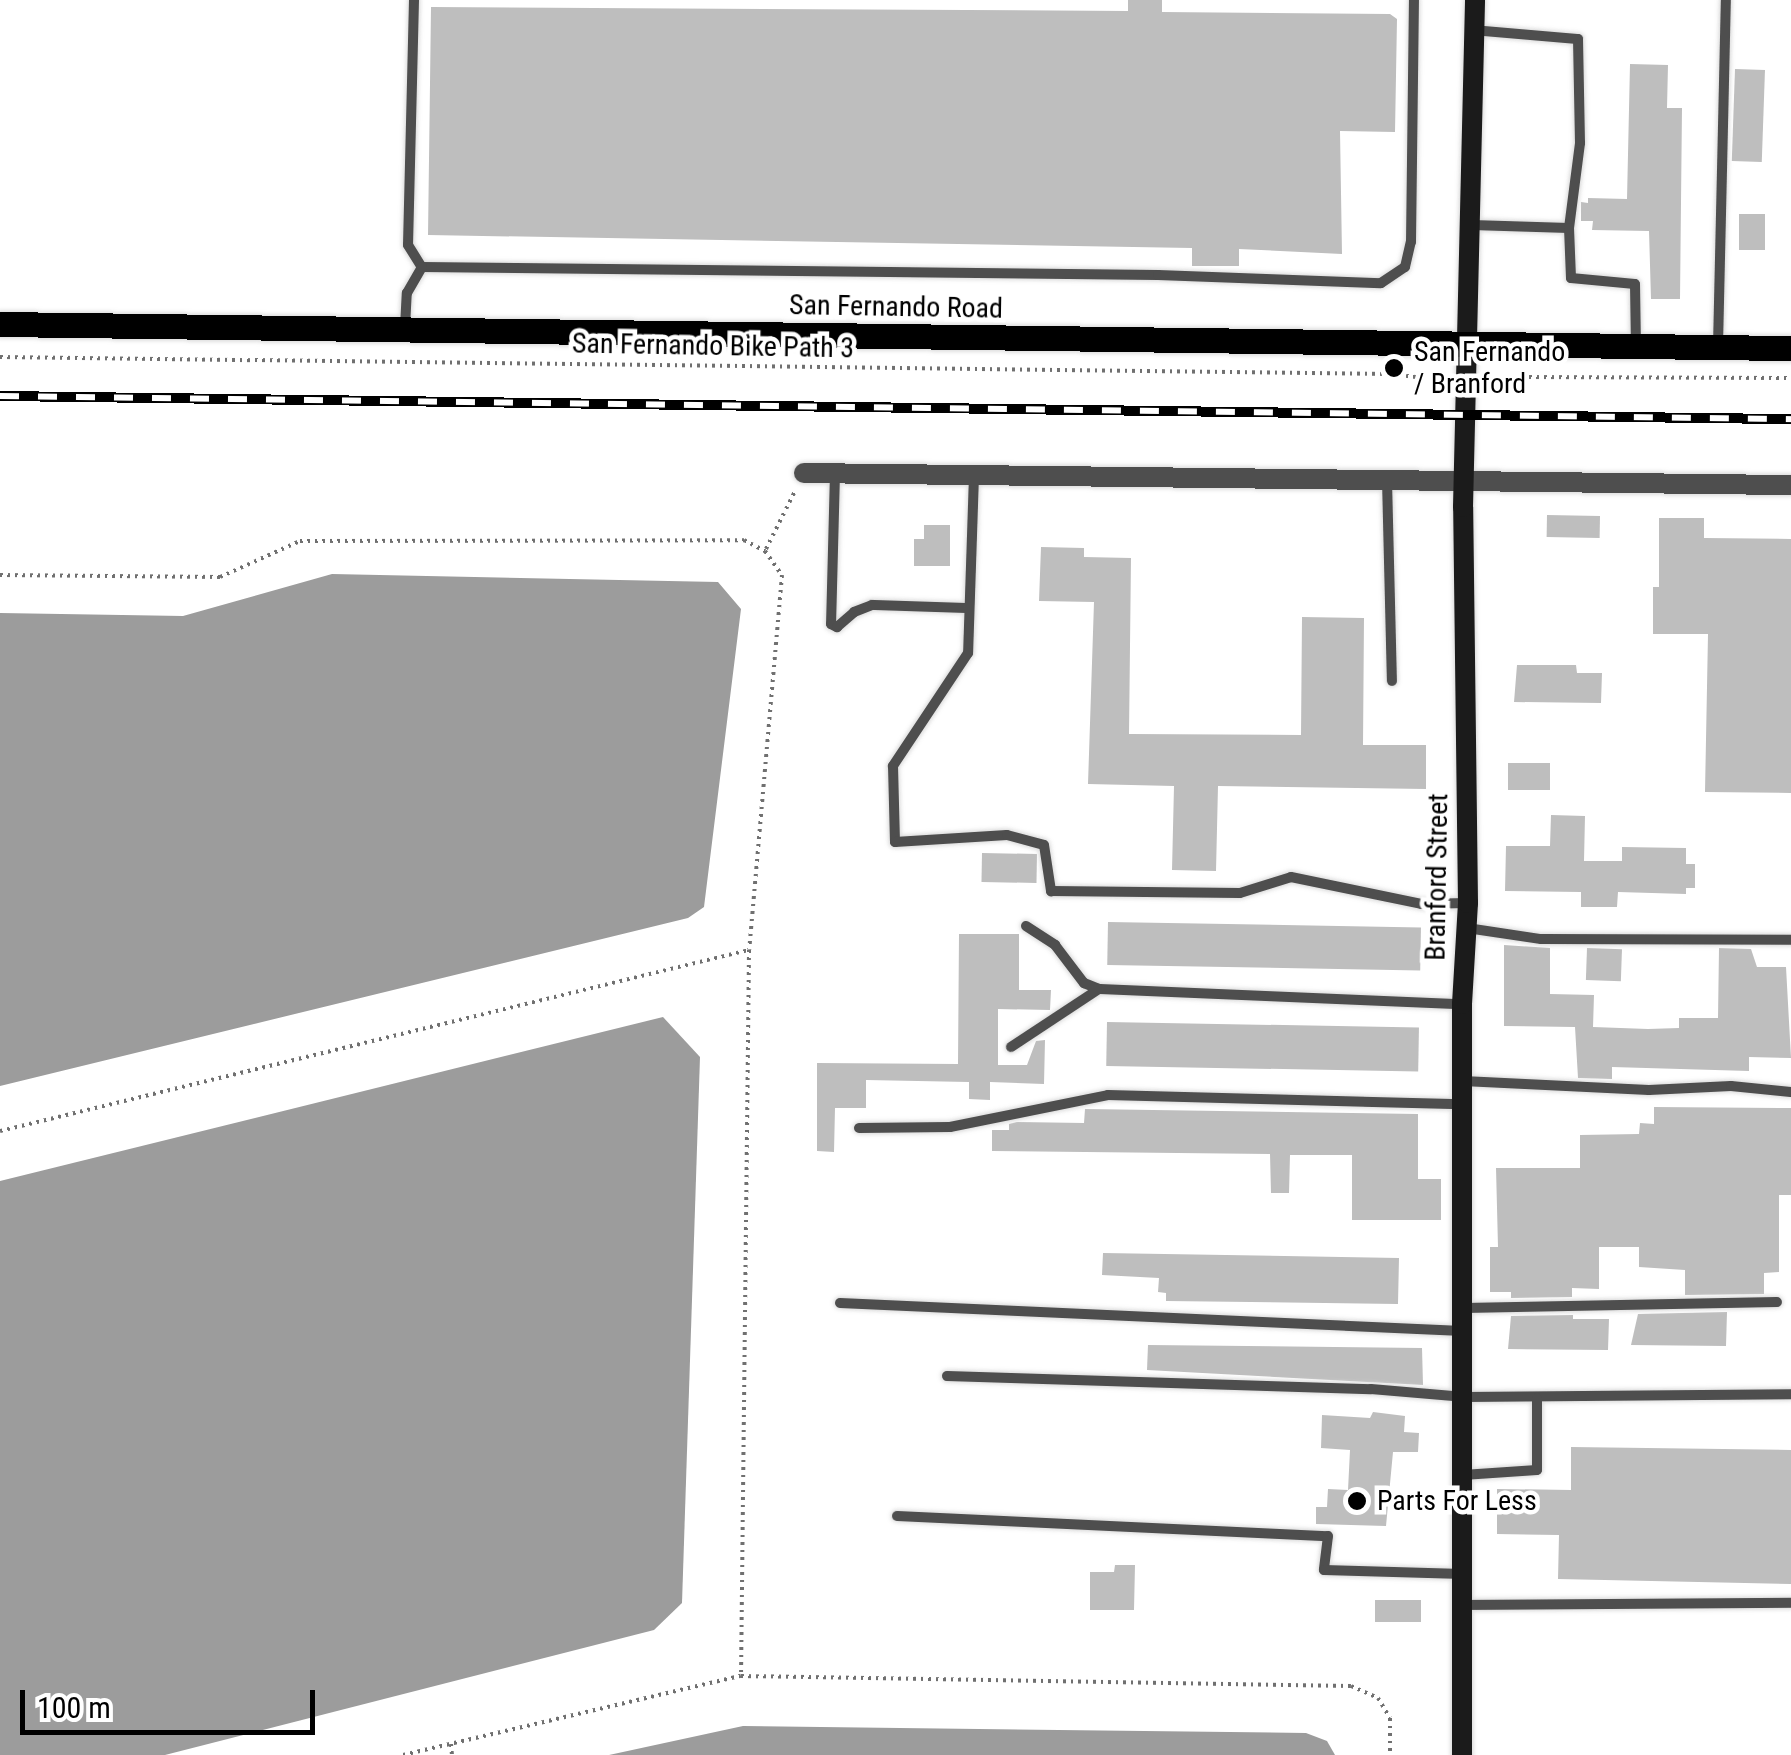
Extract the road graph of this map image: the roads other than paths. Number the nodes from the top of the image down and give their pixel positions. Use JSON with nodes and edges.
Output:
{"nodes":[{"id":1,"x":414,"y":0,"type":"edge"},
{"id":2,"x":1414,"y":0,"type":"edge"},
{"id":3,"x":1475,"y":0,"type":"edge"},
{"id":4,"x":1726,"y":0,"type":"edge"},
{"id":5,"x":1474,"y":30,"type":"junction"},
{"id":6,"x":1472,"y":225,"type":"junction"},
{"id":7,"x":1568,"y":228,"type":"junction"},
{"id":8,"x":422,"y":267,"type":"junction"},
{"id":9,"x":0,"y":324,"type":"edge"},
{"id":10,"x":405,"y":330,"type":"junction"},
{"id":11,"x":1470,"y":344,"type":"junction"},
{"id":12,"x":1636,"y":346,"type":"junction"},
{"id":13,"x":1718,"y":347,"type":"junction"},
{"id":14,"x":1791,"y":348,"type":"edge"},
{"id":15,"x":804,"y":473,"type":"road end"},
{"id":16,"x":835,"y":473,"type":"junction"},
{"id":17,"x":974,"y":474,"type":"junction"},
{"id":18,"x":1387,"y":479,"type":"junction"},
{"id":19,"x":1466,"y":480,"type":"junction"},
{"id":20,"x":1791,"y":485,"type":"edge"},
{"id":21,"x":969,"y":608,"type":"junction"},
{"id":22,"x":1392,"y":681,"type":"dead end"},
{"id":23,"x":1468,"y":903,"type":"junction"},
{"id":24,"x":1026,"y":926,"type":"dead end"},
{"id":25,"x":1466,"y":928,"type":"junction"},
{"id":26,"x":1791,"y":940,"type":"edge"},
{"id":27,"x":1099,"y":988,"type":"junction"},
{"id":28,"x":1462,"y":1004,"type":"junction"},
{"id":29,"x":1011,"y":1047,"type":"dead end"},
{"id":30,"x":1463,"y":1081,"type":"junction"},
{"id":31,"x":1791,"y":1092,"type":"edge"},
{"id":32,"x":1462,"y":1104,"type":"junction"},
{"id":33,"x":858,"y":1128,"type":"dead end"},
{"id":34,"x":1777,"y":1302,"type":"dead end"},
{"id":35,"x":840,"y":1304,"type":"dead end"},
{"id":36,"x":1464,"y":1308,"type":"junction"},
{"id":37,"x":1463,"y":1331,"type":"junction"},
{"id":38,"x":947,"y":1376,"type":"dead end"},
{"id":39,"x":1791,"y":1394,"type":"edge"},
{"id":40,"x":1464,"y":1397,"type":"junction"},
{"id":41,"x":1538,"y":1398,"type":"junction"},
{"id":42,"x":1463,"y":1474,"type":"junction"},
{"id":43,"x":897,"y":1516,"type":"dead end"},
{"id":44,"x":1464,"y":1574,"type":"junction"},
{"id":45,"x":1791,"y":1603,"type":"edge"},
{"id":46,"x":1464,"y":1605,"type":"junction"},
{"id":47,"x":1462,"y":1755,"type":"edge"}],
"edges":[{"from":1,"to":8,"type":"lane"},
{"from":2,"to":8,"type":"lane"},
{"from":3,"to":5,"type":"main road","name":"Branford Street"},
{"from":4,"to":13,"type":"lane"},
{"from":5,"to":6,"type":"main road","name":"Branford Street"},
{"from":5,"to":7,"type":"lane"},
{"from":6,"to":7,"type":"lane"},
{"from":6,"to":11,"type":"main road","name":"Branford Street"},
{"from":7,"to":12,"type":"lane"},
{"from":8,"to":10,"type":"lane"},
{"from":9,"to":10,"type":"main road","name":"San Fernando Road"},
{"from":10,"to":11,"type":"main road","name":"San Fernando Road"},
{"from":11,"to":12,"type":"main road","name":"San Fernando Road"},
{"from":11,"to":19,"type":"main road","name":"Branford Street"},
{"from":12,"to":13,"type":"main road","name":"San Fernando Road"},
{"from":13,"to":14,"type":"main road","name":"San Fernando Road"},
{"from":15,"to":16,"type":"street"},
{"from":16,"to":17,"type":"street"},
{"from":16,"to":21,"type":"lane"},
{"from":17,"to":18,"type":"street"},
{"from":17,"to":21,"type":"lane"},
{"from":18,"to":19,"type":"street"},
{"from":18,"to":22,"type":"lane"},
{"from":19,"to":20,"type":"street"},
{"from":19,"to":23,"type":"main road","name":"Branford Street"},
{"from":21,"to":23,"type":"lane"},
{"from":23,"to":25,"type":"main road","name":"Branford Street"},
{"from":24,"to":27,"type":"lane"},
{"from":25,"to":26,"type":"lane"},
{"from":25,"to":28,"type":"main road","name":"Branford Street"},
{"from":27,"to":28,"type":"lane"},
{"from":27,"to":29,"type":"lane"},
{"from":28,"to":30,"type":"main road","name":"Branford Street"},
{"from":30,"to":31,"type":"lane"},
{"from":30,"to":32,"type":"main road","name":"Branford Street"},
{"from":32,"to":33,"type":"lane"},
{"from":32,"to":36,"type":"main road","name":"Branford Street"},
{"from":34,"to":36,"type":"lane"},
{"from":35,"to":37,"type":"lane"},
{"from":36,"to":37,"type":"main road","name":"Branford Street"},
{"from":37,"to":40,"type":"main road","name":"Branford Street"},
{"from":38,"to":40,"type":"lane"},
{"from":39,"to":41,"type":"lane"},
{"from":40,"to":41,"type":"lane"},
{"from":40,"to":42,"type":"main road","name":"Branford Street"},
{"from":41,"to":42,"type":"lane"},
{"from":42,"to":44,"type":"main road","name":"Branford Street"},
{"from":43,"to":44,"type":"lane"},
{"from":44,"to":46,"type":"main road","name":"Branford Street"},
{"from":45,"to":46,"type":"lane"},
{"from":46,"to":47,"type":"main road","name":"Branford Street"}]}
